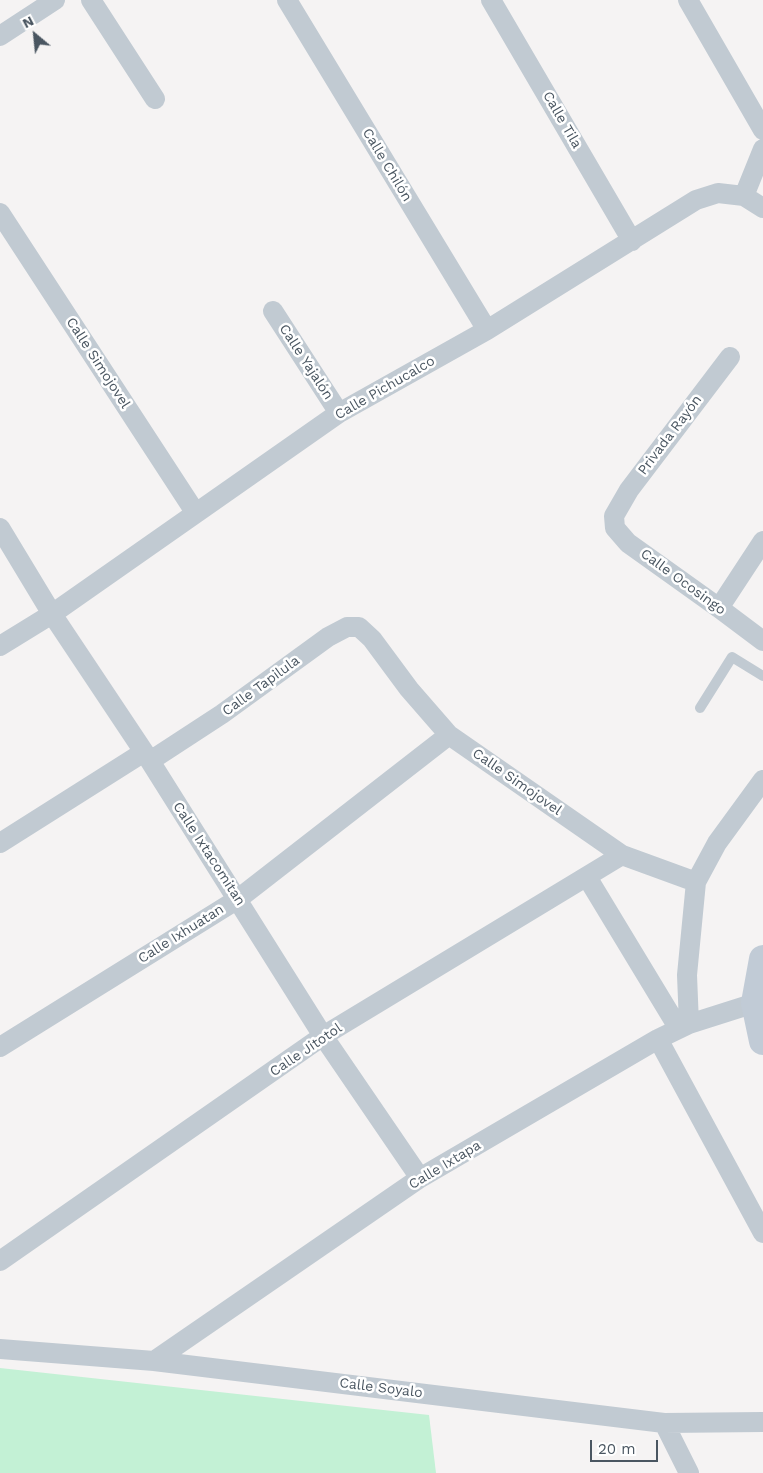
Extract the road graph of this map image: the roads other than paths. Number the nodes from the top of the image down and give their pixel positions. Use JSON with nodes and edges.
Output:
{"nodes":[{"id":1,"x":55,"y":0,"type":"edge"},
{"id":2,"x":91,"y":0,"type":"edge"},
{"id":3,"x":287,"y":0,"type":"edge"},
{"id":4,"x":491,"y":0,"type":"edge"},
{"id":5,"x":688,"y":0,"type":"edge"},
{"id":6,"x":0,"y":36,"type":"edge"},
{"id":7,"x":155,"y":99,"type":"dead end"},
{"id":8,"x":763,"y":130,"type":"edge"},
{"id":9,"x":763,"y":149,"type":"edge"},
{"id":10,"x":744,"y":196,"type":"junction"},
{"id":11,"x":763,"y":208,"type":"edge"},
{"id":12,"x":0,"y":213,"type":"edge"},
{"id":13,"x":632,"y":241,"type":"junction"},
{"id":14,"x":273,"y":311,"type":"dead end"},
{"id":15,"x":487,"y":330,"type":"junction"},
{"id":16,"x":730,"y":356,"type":"dead end"},
{"id":17,"x":338,"y":413,"type":"junction"},
{"id":18,"x":195,"y":512,"type":"junction"},
{"id":19,"x":614,"y":516,"type":"joint"},
{"id":20,"x":0,"y":528,"type":"edge"},
{"id":21,"x":763,"y":540,"type":"edge"},
{"id":22,"x":719,"y":608,"type":"junction"},
{"id":23,"x":52,"y":614,"type":"junction"},
{"id":24,"x":372,"y":639,"type":"joint"},
{"id":25,"x":763,"y":641,"type":"edge"},
{"id":26,"x":0,"y":646,"type":"edge"},
{"id":27,"x":763,"y":676,"type":"edge"},
{"id":28,"x":700,"y":708,"type":"dead end"},
{"id":29,"x":449,"y":735,"type":"junction"},
{"id":30,"x":147,"y":757,"type":"junction"},
{"id":31,"x":763,"y":780,"type":"edge"},
{"id":32,"x":0,"y":843,"type":"edge"},
{"id":33,"x":622,"y":855,"type":"junction"},
{"id":34,"x":587,"y":877,"type":"junction"},
{"id":35,"x":696,"y":882,"type":"junction"},
{"id":36,"x":238,"y":899,"type":"junction"},
{"id":37,"x":763,"y":959,"type":"edge"},
{"id":38,"x":755,"y":1002,"type":"junction"},
{"id":39,"x":684,"y":1026,"type":"junction"},
{"id":40,"x":324,"y":1036,"type":"junction"},
{"id":41,"x":658,"y":1039,"type":"junction"},
{"id":42,"x":763,"y":1041,"type":"edge"},
{"id":43,"x":0,"y":1047,"type":"edge"},
{"id":44,"x":420,"y":1178,"type":"junction"},
{"id":45,"x":763,"y":1232,"type":"edge"},
{"id":46,"x":0,"y":1261,"type":"edge"},
{"id":47,"x":0,"y":1349,"type":"edge"},
{"id":48,"x":154,"y":1361,"type":"junction"},
{"id":49,"x":763,"y":1422,"type":"edge"},
{"id":50,"x":664,"y":1423,"type":"junction"},
{"id":51,"x":689,"y":1473,"type":"edge"}],
"edges":[{"from":1,"to":6,"type":"street"},
{"from":2,"to":7,"type":"street"},
{"from":3,"to":15,"type":"street","name":"Calle Chilón"},
{"from":4,"to":13,"type":"street","name":"Calle Tila"},
{"from":5,"to":8,"type":"street"},
{"from":9,"to":10,"type":"street"},
{"from":10,"to":11,"type":"street"},
{"from":10,"to":13,"type":"street","name":"Calle Pichucalco"},
{"from":12,"to":18,"type":"street","name":"Calle Simojovel"},
{"from":13,"to":15,"type":"street","name":"Calle Pichucalco"},
{"from":14,"to":17,"type":"street","name":"Calle Yajalón"},
{"from":15,"to":17,"type":"street","name":"Calle Pichucalco"},
{"from":16,"to":19,"type":"street","name":"Privada Rayón"},
{"from":17,"to":18,"type":"street","name":"Calle Pichucalco"},
{"from":18,"to":23,"type":"street","name":"Calle Pichucalco"},
{"from":19,"to":22,"type":"street","name":"Calle Ocosingo"},
{"from":20,"to":23,"type":"street","name":"Calle Ixtacomitan"},
{"from":21,"to":22,"type":"street"},
{"from":22,"to":25,"type":"street","name":"Calle Ocosingo"},
{"from":23,"to":26,"type":"street","name":"Calle Pichucalco"},
{"from":23,"to":30,"type":"street","name":"Calle Ixtacomitan"},
{"from":24,"to":29,"type":"street","name":"Calle Simojovel"},
{"from":24,"to":30,"type":"street","name":"Calle Tapilula"},
{"from":27,"to":28,"type":"lane"},
{"from":29,"to":33,"type":"street","name":"Calle Simojovel"},
{"from":29,"to":36,"type":"street","name":"Calle Ixhuatan"},
{"from":30,"to":32,"type":"street","name":"Calle Tapilula"},
{"from":30,"to":36,"type":"street","name":"Calle Ixtacomitan"},
{"from":31,"to":35,"type":"street"},
{"from":33,"to":34,"type":"street","name":"Calle Jitotol"},
{"from":33,"to":35,"type":"street","name":"Calle Simojovel"},
{"from":34,"to":39,"type":"street"},
{"from":34,"to":40,"type":"street","name":"Calle Jitotol"},
{"from":35,"to":39,"type":"street"},
{"from":36,"to":40,"type":"street","name":"Calle Ixtacomitan"},
{"from":36,"to":43,"type":"street","name":"Calle Ixhuatan"},
{"from":37,"to":38,"type":"main road"},
{"from":38,"to":39,"type":"street","name":"Calle Ixtapa"},
{"from":38,"to":42,"type":"main road"},
{"from":39,"to":41,"type":"street","name":"Calle Ixtapa"},
{"from":40,"to":44,"type":"street","name":"Calle Ixtacomitan"},
{"from":40,"to":46,"type":"street","name":"Calle Jitotol"},
{"from":41,"to":44,"type":"street","name":"Calle Ixtapa"},
{"from":41,"to":45,"type":"street"},
{"from":44,"to":48,"type":"street","name":"Calle Ixtapa"},
{"from":47,"to":48,"type":"street","name":"Calle Soyalo"},
{"from":48,"to":50,"type":"street","name":"Calle Soyalo"},
{"from":49,"to":50,"type":"street","name":"Calle Soyalo"},
{"from":50,"to":51,"type":"street"}]}
